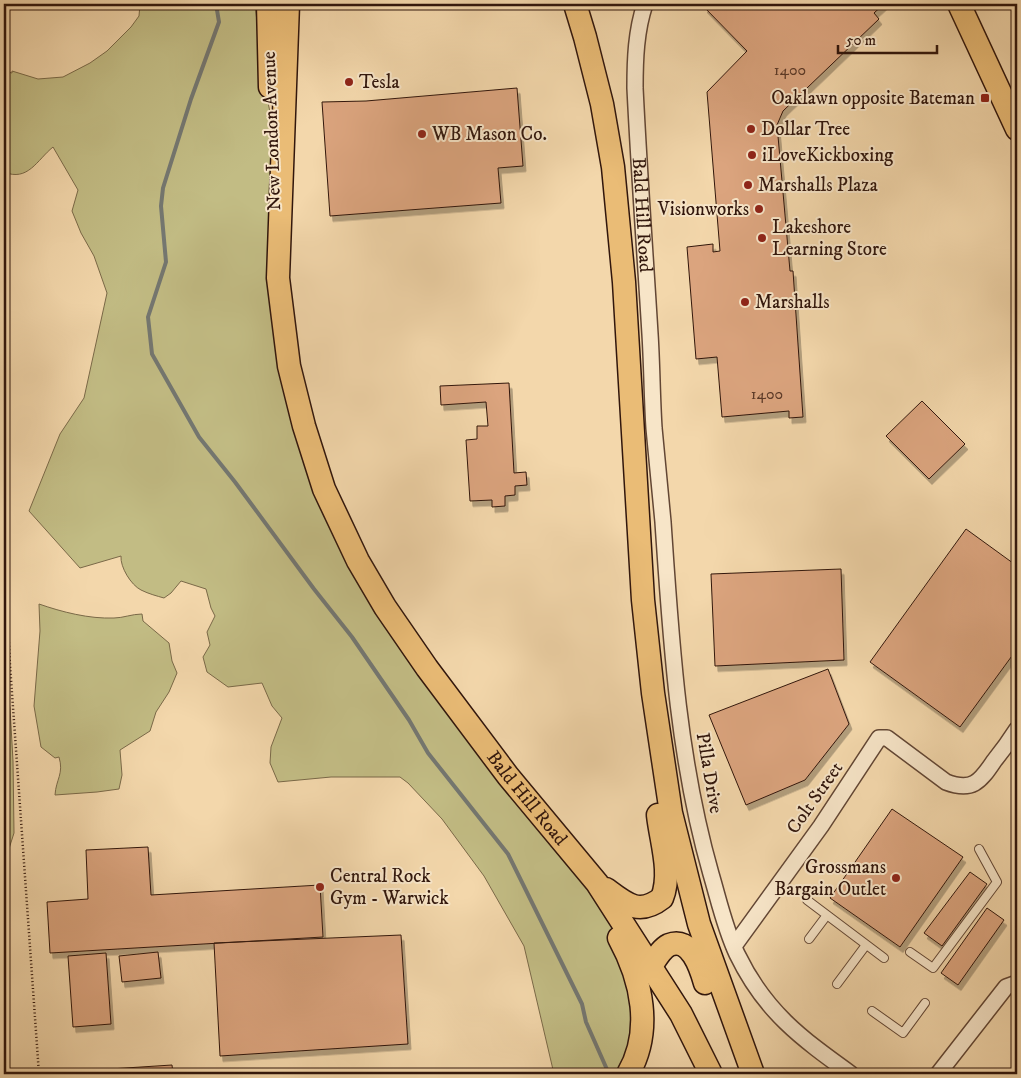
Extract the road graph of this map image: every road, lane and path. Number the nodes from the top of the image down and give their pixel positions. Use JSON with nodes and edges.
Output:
{"nodes":[{"id":1,"x":255,"y":4,"type":"edge"},
{"id":2,"x":268,"y":4,"type":"edge"},
{"id":3,"x":288,"y":4,"type":"edge"},
{"id":4,"x":570,"y":4,"type":"edge"},
{"id":5,"x":574,"y":4,"type":"edge"},
{"id":6,"x":645,"y":4,"type":"edge"},
{"id":7,"x":959,"y":4,"type":"edge"},
{"id":8,"x":585,"y":37,"type":"junction"},
{"id":9,"x":1015,"y":116,"type":"edge"},
{"id":10,"x":272,"y":150,"type":"junction"},
{"id":11,"x":278,"y":258,"type":"junction"},
{"id":12,"x":643,"y":429,"type":"junction"},
{"id":13,"x":4,"y":548,"type":"edge"},
{"id":14,"x":643,"y":600,"type":"junction"},
{"id":15,"x":1017,"y":729,"type":"edge"},
{"id":16,"x":979,"y":849,"type":"dead end"},
{"id":17,"x":578,"y":860,"type":"junction"},
{"id":18,"x":597,"y":883,"type":"junction"},
{"id":19,"x":807,"y":900,"type":"dead end"},
{"id":20,"x":827,"y":915,"type":"junction"},
{"id":21,"x":809,"y":939,"type":"dead end"},
{"id":22,"x":866,"y":945,"type":"junction"},
{"id":23,"x":734,"y":946,"type":"junction"},
{"id":24,"x":910,"y":952,"type":"dead end"},
{"id":25,"x":884,"y":958,"type":"dead end"},
{"id":26,"x":651,"y":966,"type":"junction"},
{"id":27,"x":837,"y":984,"type":"dead end"},
{"id":28,"x":1014,"y":984,"type":"edge"},
{"id":29,"x":925,"y":1003,"type":"dead end"},
{"id":30,"x":872,"y":1011,"type":"dead end"},
{"id":31,"x":39,"y":1074,"type":"edge"},
{"id":32,"x":628,"y":1074,"type":"edge"},
{"id":33,"x":711,"y":1074,"type":"edge"},
{"id":34,"x":749,"y":1074,"type":"edge"},
{"id":35,"x":753,"y":1074,"type":"edge"},
{"id":36,"x":851,"y":1074,"type":"edge"},
{"id":37,"x":938,"y":1074,"type":"edge"}],
"edges":[{"from":1,"to":10,"type":"main road"},
{"from":2,"to":10,"type":"main road","name":"New London Avenue"},
{"from":3,"to":11,"type":"main road"},
{"from":4,"to":8,"type":"main road"},
{"from":5,"to":8,"type":"main road"},
{"from":6,"to":12,"type":"street","name":"Bald Hill Road"},
{"from":7,"to":9,"type":"main road"},
{"from":8,"to":12,"type":"main road"},
{"from":10,"to":11,"type":"main road","name":"New London Avenue"},
{"from":11,"to":17,"type":"main road","name":"Bald Hill Road"},
{"from":12,"to":14,"type":"main road","name":"Bald Hill Road"},
{"from":12,"to":23,"type":"street","name":"Pilla Drive"},
{"from":13,"to":31,"type":"path"},
{"from":14,"to":18,"type":"main road"},
{"from":14,"to":35,"type":"main road","name":"Bald Hill Road"},
{"from":15,"to":23,"type":"street","name":"Colt Street"},
{"from":16,"to":24,"type":"lane"},
{"from":17,"to":18,"type":"main road","name":"Bald Hill Road"},
{"from":17,"to":32,"type":"main road"},
{"from":18,"to":26,"type":"main road","name":"Bald Hill Road"},
{"from":19,"to":20,"type":"lane"},
{"from":20,"to":21,"type":"lane"},
{"from":20,"to":22,"type":"lane"},
{"from":22,"to":25,"type":"lane"},
{"from":22,"to":27,"type":"lane"},
{"from":23,"to":36,"type":"street","name":"Pilla Drive"},
{"from":26,"to":33,"type":"main road","name":"Bald Hill Road"},
{"from":26,"to":34,"type":"main road"},
{"from":28,"to":37,"type":"street"},
{"from":29,"to":30,"type":"lane"}]}
